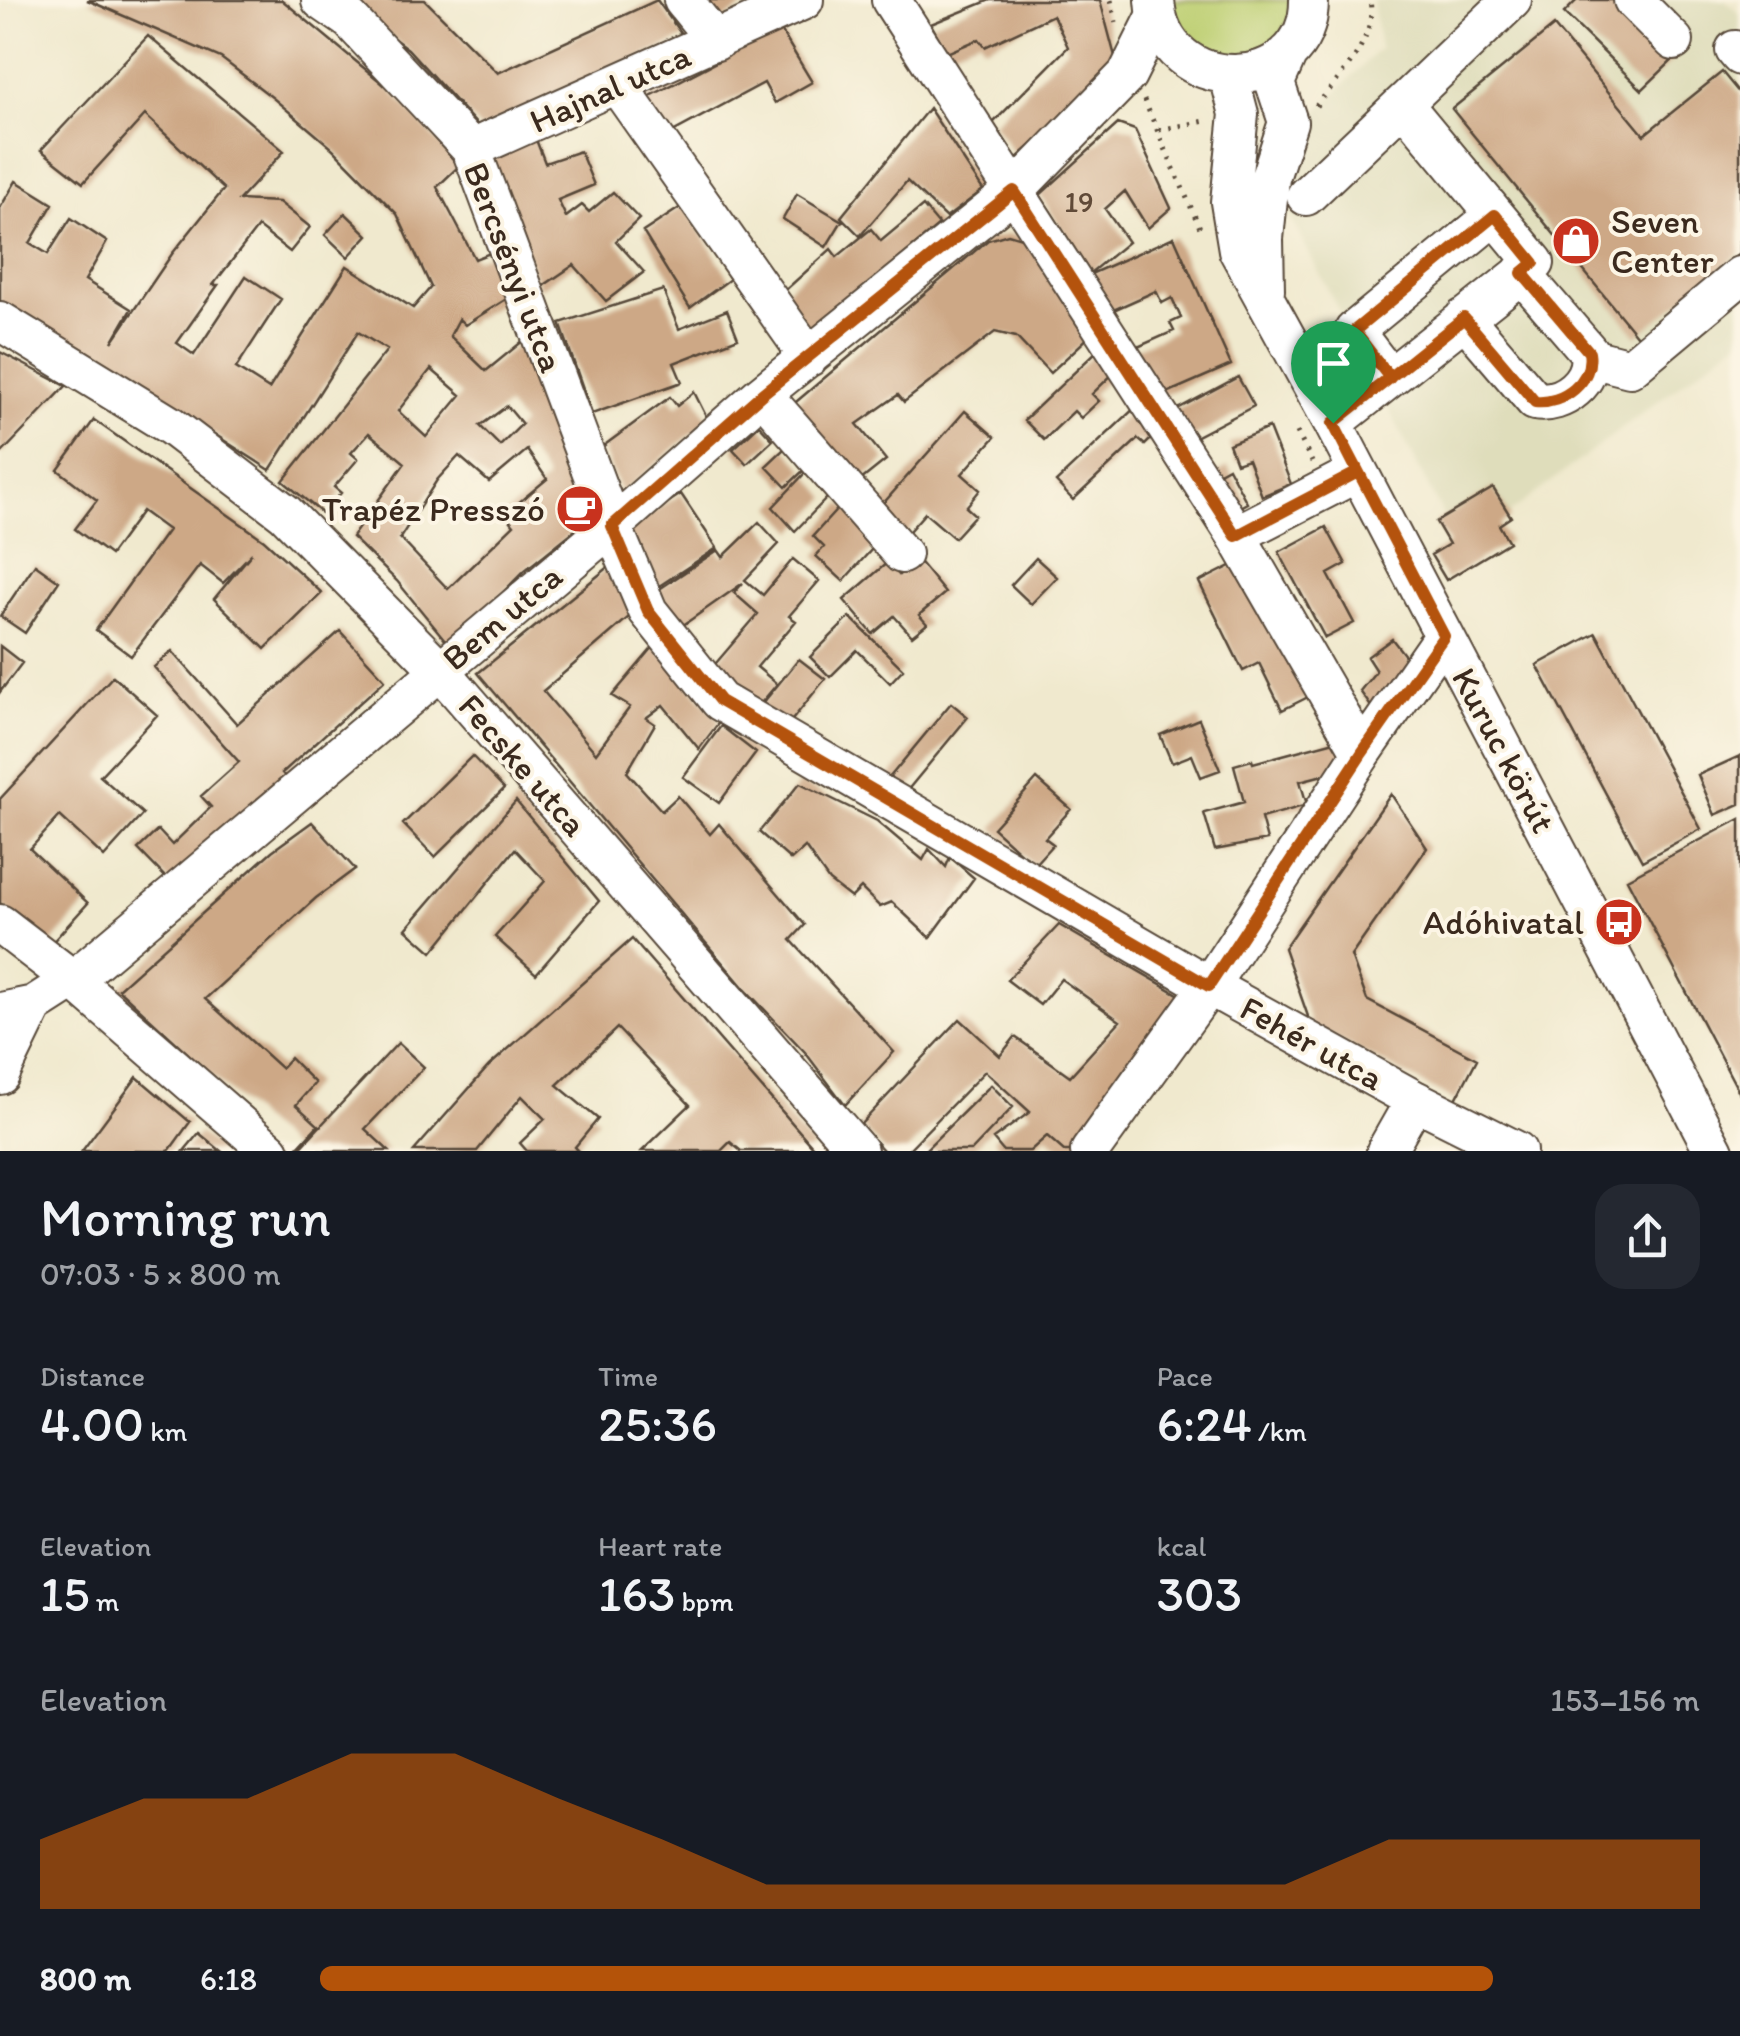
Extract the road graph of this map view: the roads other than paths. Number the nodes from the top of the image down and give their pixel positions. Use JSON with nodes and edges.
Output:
{"nodes":[{"id":1,"x":321,"y":0,"type":"edge"},
{"id":2,"x":683,"y":0,"type":"edge"},
{"id":3,"x":804,"y":0,"type":"edge"},
{"id":4,"x":891,"y":0,"type":"edge"},
{"id":5,"x":1309,"y":0,"type":"edge"},
{"id":6,"x":1512,"y":0,"type":"edge"},
{"id":7,"x":1633,"y":0,"type":"edge"},
{"id":8,"x":1156,"y":8,"type":"edge"},
{"id":9,"x":716,"y":41,"type":"junction"},
{"id":10,"x":1674,"y":41,"type":"dead end"},
{"id":11,"x":1288,"y":52,"type":"junction"},
{"id":12,"x":1179,"y":55,"type":"junction"},
{"id":13,"x":1228,"y":76,"type":"junction"},
{"id":14,"x":618,"y":86,"type":"junction"},
{"id":15,"x":1404,"y":105,"type":"junction"},
{"id":16,"x":1068,"y":136,"type":"junction"},
{"id":17,"x":471,"y":149,"type":"junction"},
{"id":18,"x":1014,"y":191,"type":"junction"},
{"id":19,"x":1306,"y":196,"type":"dead end"},
{"id":20,"x":1495,"y":215,"type":"junction"},
{"id":21,"x":1522,"y":273,"type":"junction"},
{"id":22,"x":1740,"y":276,"type":"edge"},
{"id":23,"x":1265,"y":298,"type":"junction"},
{"id":24,"x":1464,"y":318,"type":"junction"},
{"id":25,"x":0,"y":321,"type":"edge"},
{"id":26,"x":810,"y":357,"type":"junction"},
{"id":27,"x":1591,"y":358,"type":"junction"},
{"id":28,"x":1390,"y":378,"type":"junction"},
{"id":29,"x":762,"y":394,"type":"junction"},
{"id":30,"x":1333,"y":423,"type":"junction"},
{"id":31,"x":1358,"y":472,"type":"junction"},
{"id":32,"x":612,"y":526,"type":"junction"},
{"id":33,"x":1236,"y":536,"type":"junction"},
{"id":34,"x":902,"y":554,"type":"dead end"},
{"id":35,"x":1444,"y":636,"type":"junction"},
{"id":36,"x":439,"y":669,"type":"junction"},
{"id":37,"x":1362,"y":753,"type":"junction"},
{"id":38,"x":0,"y":924,"type":"edge"},
{"id":39,"x":73,"y":980,"type":"junction"},
{"id":40,"x":1209,"y":986,"type":"junction"},
{"id":41,"x":17,"y":1009,"type":"edge"},
{"id":42,"x":0,"y":1075,"type":"edge"},
{"id":43,"x":1415,"y":1100,"type":"junction"},
{"id":44,"x":270,"y":1151,"type":"edge"},
{"id":45,"x":858,"y":1151,"type":"edge"},
{"id":46,"x":1090,"y":1151,"type":"edge"},
{"id":47,"x":1386,"y":1151,"type":"edge"},
{"id":48,"x":1517,"y":1151,"type":"edge"},
{"id":49,"x":1714,"y":1151,"type":"edge"}],
"edges":[{"from":1,"to":17,"type":"street","name":"Bercsényi utca"},
{"from":2,"to":9,"type":"street"},
{"from":3,"to":9,"type":"street","name":"Hajnal utca"},
{"from":4,"to":18,"type":"street"},
{"from":5,"to":11,"type":"street","name":"Kuruc körút"},
{"from":6,"to":15,"type":"street"},
{"from":7,"to":10,"type":"street"},
{"from":8,"to":12,"type":"street"},
{"from":8,"to":16,"type":"street","name":"Bem utca"},
{"from":9,"to":14,"type":"street","name":"Hajnal utca"},
{"from":11,"to":13,"type":"street"},
{"from":11,"to":23,"type":"street","name":"Kuruc körút"},
{"from":12,"to":13,"type":"street"},
{"from":12,"to":16,"type":"street","name":"Bem utca"},
{"from":13,"to":23,"type":"street","name":"Kuruc körút"},
{"from":14,"to":17,"type":"street","name":"Hajnal utca"},
{"from":14,"to":26,"type":"street"},
{"from":15,"to":19,"type":"street"},
{"from":15,"to":20,"type":"street"},
{"from":16,"to":18,"type":"street","name":"Bem utca"},
{"from":17,"to":32,"type":"street","name":"Bercsényi utca"},
{"from":18,"to":26,"type":"street","name":"Bem utca"},
{"from":18,"to":33,"type":"street"},
{"from":20,"to":21,"type":"street"},
{"from":20,"to":28,"type":"street"},
{"from":21,"to":24,"type":"street"},
{"from":21,"to":27,"type":"street"},
{"from":22,"to":27,"type":"street"},
{"from":23,"to":30,"type":"street","name":"Kuruc körút"},
{"from":24,"to":27,"type":"street"},
{"from":24,"to":28,"type":"street"},
{"from":25,"to":36,"type":"street","name":"Fecske utca"},
{"from":26,"to":29,"type":"street","name":"Bem utca"},
{"from":28,"to":30,"type":"street"},
{"from":29,"to":32,"type":"street","name":"Bem utca"},
{"from":29,"to":34,"type":"street"},
{"from":30,"to":31,"type":"street","name":"Kuruc körút"},
{"from":31,"to":33,"type":"street"},
{"from":31,"to":35,"type":"street","name":"Kuruc körút"},
{"from":32,"to":36,"type":"street","name":"Bem utca"},
{"from":32,"to":40,"type":"street","name":"Fehér utca"},
{"from":33,"to":37,"type":"street"},
{"from":35,"to":37,"type":"street"},
{"from":35,"to":49,"type":"street","name":"Kuruc körút"},
{"from":36,"to":39,"type":"street","name":"Bem utca"},
{"from":36,"to":45,"type":"street","name":"Fecske utca"},
{"from":37,"to":40,"type":"street"},
{"from":38,"to":39,"type":"street"},
{"from":39,"to":41,"type":"street","name":"Bem utca"},
{"from":39,"to":44,"type":"street"},
{"from":40,"to":43,"type":"street","name":"Fehér utca"},
{"from":40,"to":46,"type":"street"},
{"from":41,"to":42,"type":"street"},
{"from":43,"to":47,"type":"street"},
{"from":43,"to":48,"type":"street","name":"Fehér utca"}]}
